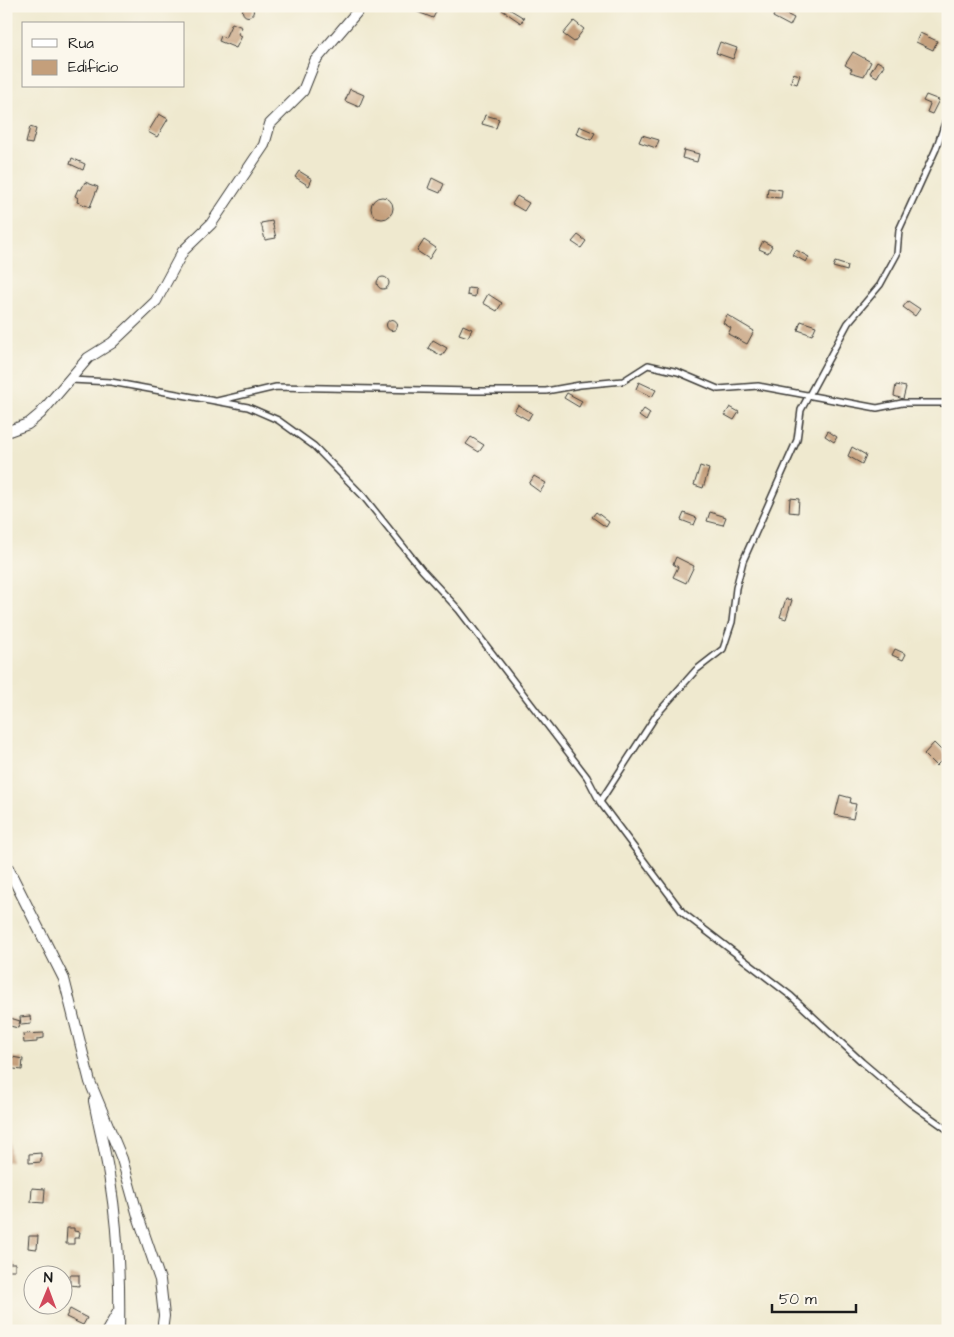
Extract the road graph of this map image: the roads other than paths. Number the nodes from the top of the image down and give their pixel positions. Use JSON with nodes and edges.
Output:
{"nodes":[{"id":1,"x":362,"y":6,"type":"edge"},
{"id":2,"x":948,"y":114,"type":"edge"},
{"id":3,"x":71,"y":380,"type":"junction"},
{"id":4,"x":810,"y":394,"type":"junction"},
{"id":5,"x":214,"y":402,"type":"junction"},
{"id":6,"x":948,"y":402,"type":"edge"},
{"id":7,"x":6,"y":432,"type":"edge"},
{"id":8,"x":600,"y":802,"type":"junction"},
{"id":9,"x":6,"y":864,"type":"edge"},
{"id":10,"x":90,"y":1082,"type":"junction"},
{"id":11,"x":948,"y":1130,"type":"edge"},
{"id":12,"x":119,"y":1310,"type":"junction"},
{"id":13,"x":107,"y":1331,"type":"edge"},
{"id":14,"x":119,"y":1331,"type":"edge"},
{"id":15,"x":162,"y":1331,"type":"edge"}],
"edges":[{"from":1,"to":3,"type":"street"},
{"from":2,"to":4,"type":"lane"},
{"from":3,"to":5,"type":"lane"},
{"from":3,"to":7,"type":"street"},
{"from":4,"to":5,"type":"lane"},
{"from":4,"to":6,"type":"lane"},
{"from":4,"to":8,"type":"lane"},
{"from":5,"to":8,"type":"lane"},
{"from":8,"to":11,"type":"lane"},
{"from":9,"to":10,"type":"street"},
{"from":10,"to":12,"type":"street"},
{"from":10,"to":15,"type":"street"},
{"from":12,"to":13,"type":"street"},
{"from":12,"to":14,"type":"street"}]}
